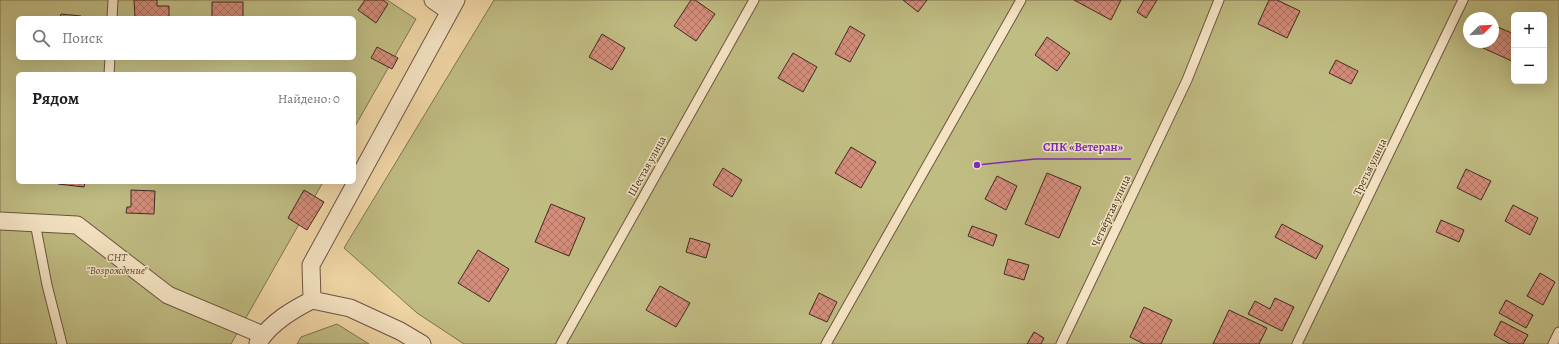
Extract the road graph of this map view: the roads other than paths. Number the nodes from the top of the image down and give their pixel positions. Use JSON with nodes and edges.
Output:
{"nodes":[{"id":1,"x":113,"y":0,"type":"edge"},
{"id":2,"x":433,"y":0,"type":"edge"},
{"id":3,"x":754,"y":0,"type":"edge"},
{"id":4,"x":1021,"y":0,"type":"edge"},
{"id":5,"x":1219,"y":0,"type":"edge"},
{"id":6,"x":1463,"y":0,"type":"edge"},
{"id":7,"x":452,"y":6,"type":"edge"},
{"id":8,"x":112,"y":16,"type":"edge"},
{"id":9,"x":110,"y":60,"type":"edge"},
{"id":10,"x":109,"y":72,"type":"edge"},
{"id":11,"x":356,"y":182,"type":"edge"},
{"id":12,"x":355,"y":184,"type":"edge"},
{"id":13,"x":0,"y":220,"type":"edge"},
{"id":14,"x":35,"y":223,"type":"junction"},
{"id":15,"x":312,"y":300,"type":"junction"},
{"id":16,"x":1559,"y":332,"type":"edge"},
{"id":17,"x":261,"y":339,"type":"edge"},
{"id":18,"x":62,"y":344,"type":"edge"},
{"id":19,"x":422,"y":344,"type":"edge"},
{"id":20,"x":561,"y":344,"type":"edge"},
{"id":21,"x":826,"y":344,"type":"edge"},
{"id":22,"x":1062,"y":344,"type":"edge"},
{"id":23,"x":1297,"y":344,"type":"edge"},
{"id":24,"x":1553,"y":344,"type":"edge"}],
"edges":[{"from":1,"to":8,"type":"lane"},
{"from":2,"to":7,"type":"street"},
{"from":3,"to":20,"type":"lane","name":"Шестая улица"},
{"from":4,"to":21,"type":"lane"},
{"from":5,"to":22,"type":"lane","name":"Четвёртая улица"},
{"from":6,"to":23,"type":"lane","name":"Третья улица"},
{"from":7,"to":11,"type":"street"},
{"from":9,"to":10,"type":"lane"},
{"from":12,"to":15,"type":"street"},
{"from":13,"to":14,"type":"street"},
{"from":14,"to":17,"type":"street"},
{"from":14,"to":18,"type":"lane"},
{"from":15,"to":17,"type":"street"},
{"from":15,"to":19,"type":"street"},
{"from":16,"to":24,"type":"lane"}]}
